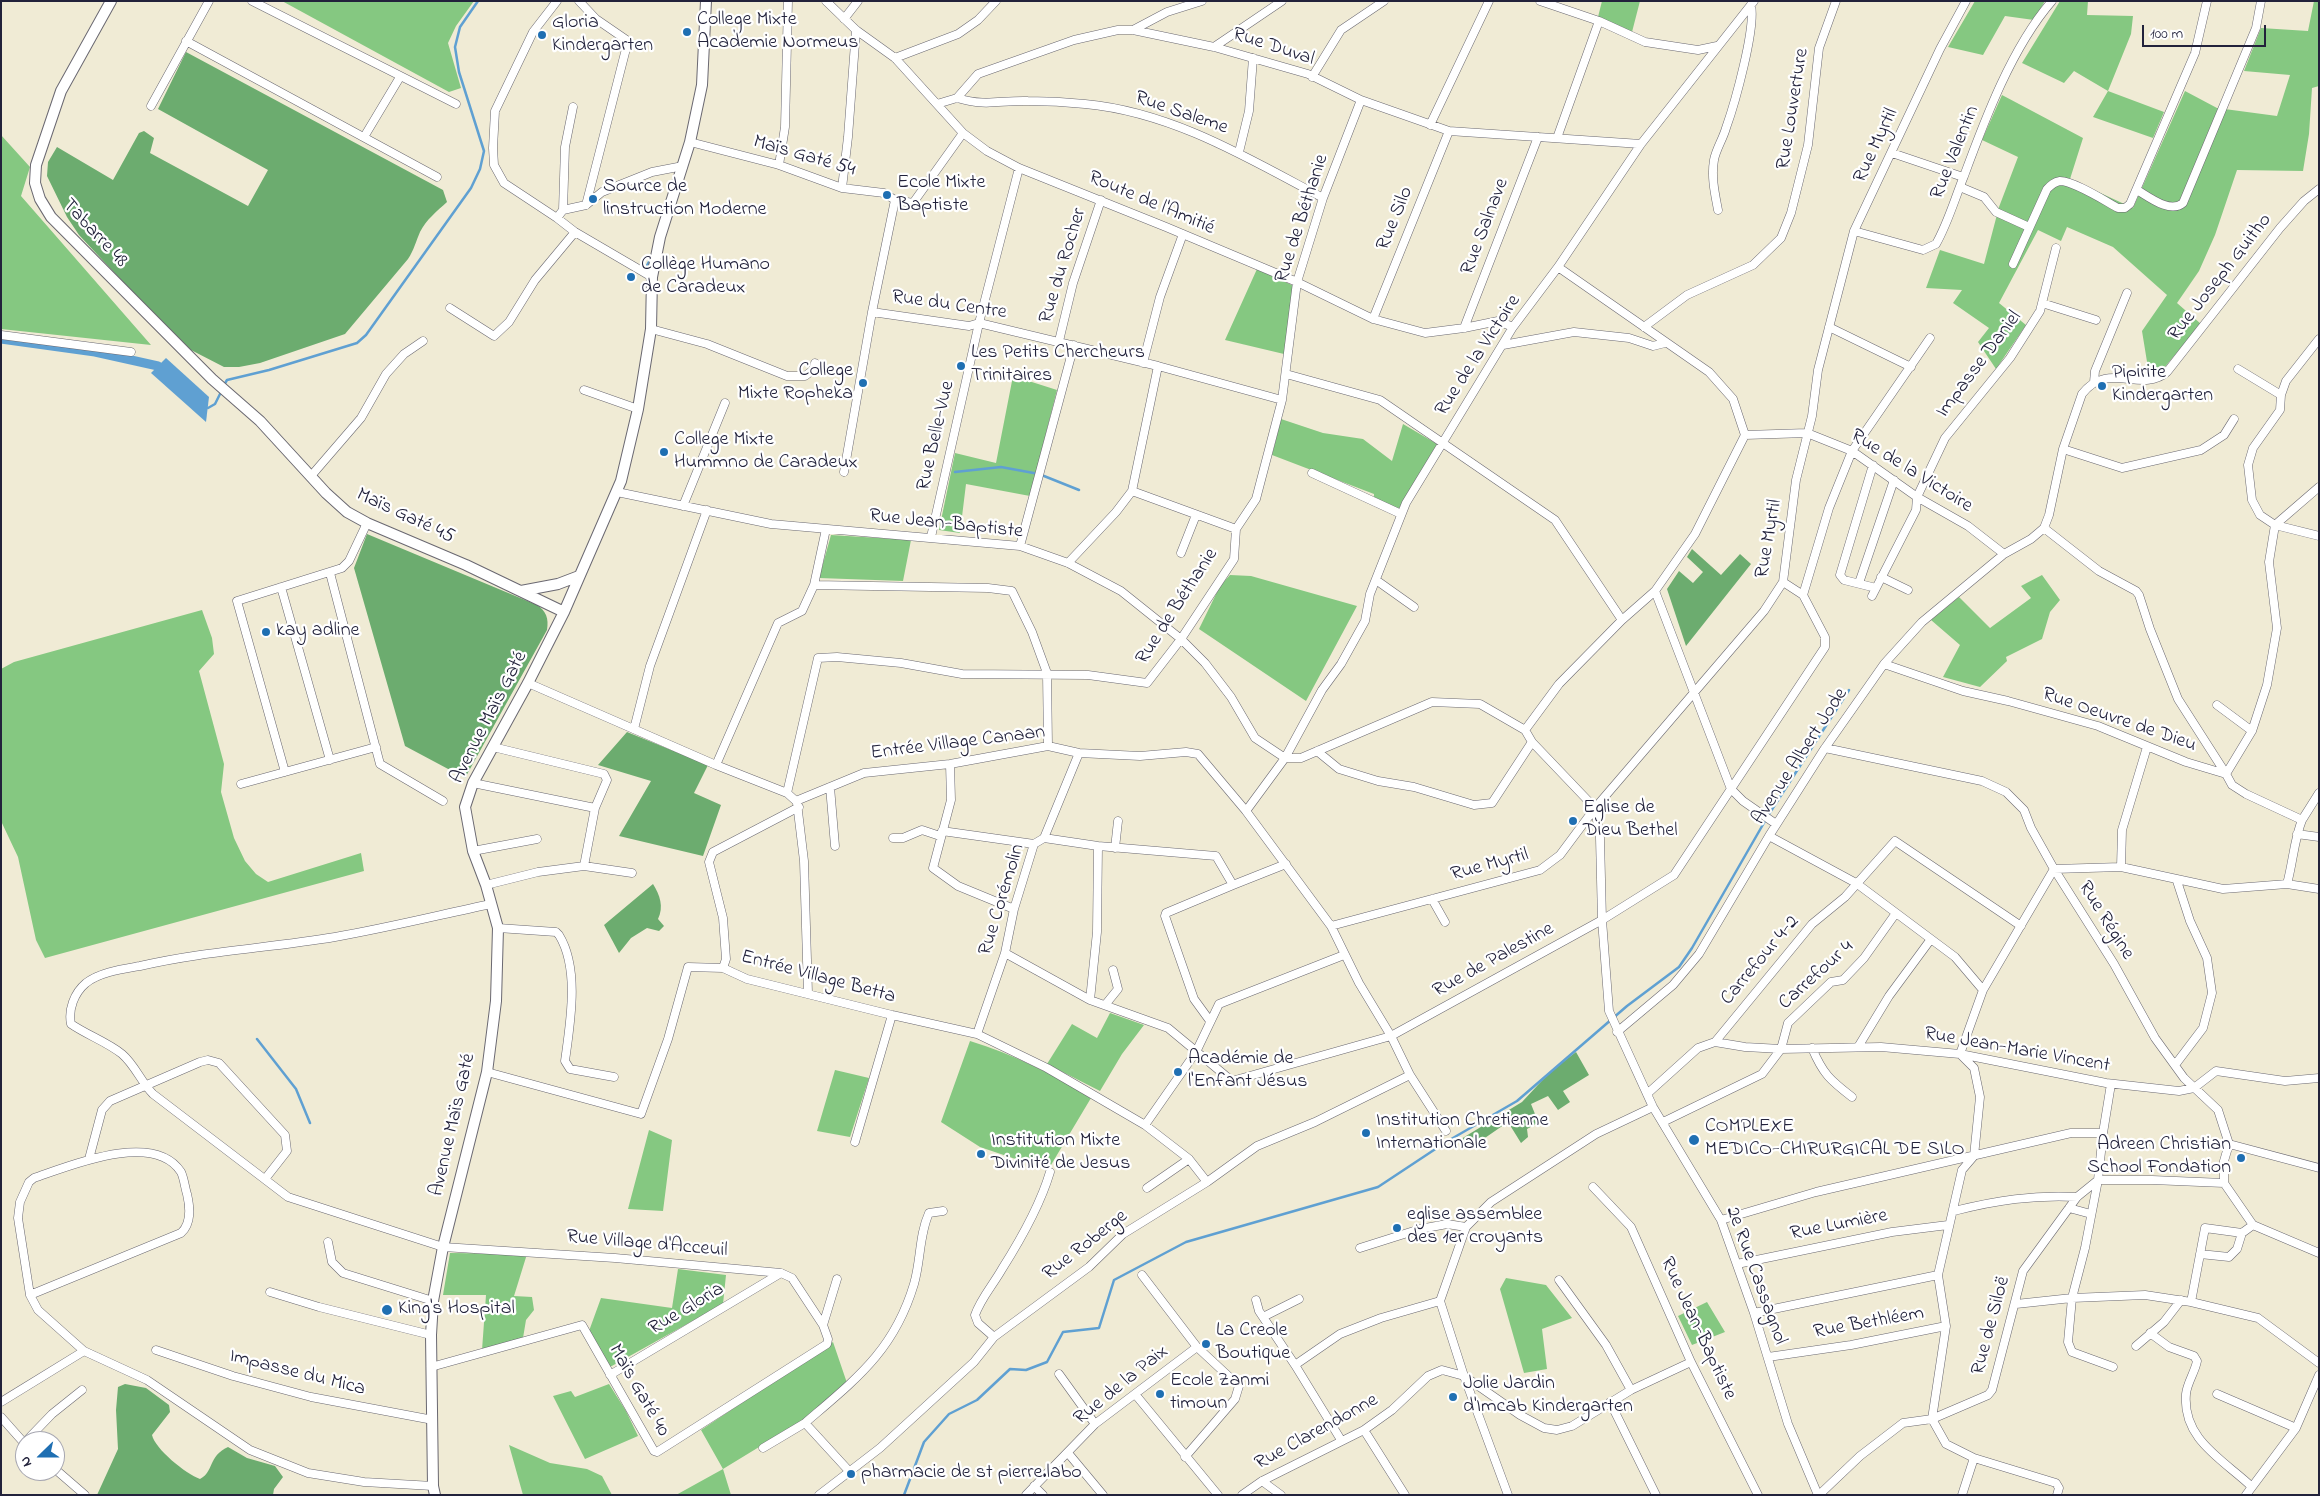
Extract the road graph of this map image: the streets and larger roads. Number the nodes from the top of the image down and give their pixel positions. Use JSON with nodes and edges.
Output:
{"nodes":[{"id":1,"x":110,"y":1,"type":"edge"},
{"id":2,"x":210,"y":1,"type":"edge"},
{"id":3,"x":252,"y":1,"type":"edge"},
{"id":4,"x":557,"y":1,"type":"edge"},
{"id":5,"x":579,"y":1,"type":"edge"},
{"id":6,"x":706,"y":1,"type":"edge"},
{"id":7,"x":788,"y":1,"type":"edge"},
{"id":8,"x":826,"y":1,"type":"edge"},
{"id":9,"x":858,"y":1,"type":"edge"},
{"id":10,"x":996,"y":1,"type":"edge"},
{"id":11,"x":1202,"y":1,"type":"edge"},
{"id":12,"x":1282,"y":1,"type":"edge"},
{"id":13,"x":1384,"y":1,"type":"edge"},
{"id":14,"x":1488,"y":1,"type":"edge"},
{"id":15,"x":1540,"y":1,"type":"edge"},
{"id":16,"x":1836,"y":1,"type":"edge"},
{"id":17,"x":1966,"y":1,"type":"edge"},
{"id":18,"x":2052,"y":1,"type":"edge"},
{"id":19,"x":2207,"y":1,"type":"edge"},
{"id":20,"x":2261,"y":1,"type":"edge"},
{"id":21,"x":1753,"y":3,"type":"edge"},
{"id":22,"x":1568,"y":5,"type":"edge"},
{"id":23,"x":844,"y":19,"type":"junction"},
{"id":24,"x":1599,"y":21,"type":"junction"},
{"id":25,"x":856,"y":30,"type":"junction"},
{"id":26,"x":1133,"y":30,"type":"junction"},
{"id":27,"x":186,"y":41,"type":"junction"},
{"id":28,"x":1717,"y":46,"type":"junction"},
{"id":29,"x":1214,"y":47,"type":"junction"},
{"id":30,"x":895,"y":58,"type":"junction"},
{"id":31,"x":1253,"y":58,"type":"junction"},
{"id":32,"x":400,"y":77,"type":"junction"},
{"id":33,"x":1312,"y":77,"type":"junction"},
{"id":34,"x":957,"y":98,"type":"junction"},
{"id":35,"x":1361,"y":100,"type":"junction"},
{"id":36,"x":456,"y":104,"type":"dead end"},
{"id":37,"x":936,"y":104,"type":"junction"},
{"id":38,"x":151,"y":106,"type":"dead end"},
{"id":39,"x":573,"y":107,"type":"dead end"},
{"id":40,"x":1430,"y":125,"type":"junction"},
{"id":41,"x":1449,"y":131,"type":"junction"},
{"id":42,"x":963,"y":133,"type":"junction"},
{"id":43,"x":364,"y":137,"type":"junction"},
{"id":44,"x":1538,"y":137,"type":"junction"},
{"id":45,"x":1557,"y":138,"type":"junction"},
{"id":46,"x":690,"y":142,"type":"junction"},
{"id":47,"x":1641,"y":144,"type":"junction"},
{"id":48,"x":1239,"y":152,"type":"junction"},
{"id":49,"x":1892,"y":153,"type":"junction"},
{"id":50,"x":779,"y":165,"type":"junction"},
{"id":51,"x":683,"y":166,"type":"junction"},
{"id":52,"x":1019,"y":168,"type":"junction"},
{"id":53,"x":437,"y":177,"type":"dead end"},
{"id":54,"x":1964,"y":177,"type":"junction"},
{"id":55,"x":1960,"y":187,"type":"junction"},
{"id":56,"x":842,"y":188,"type":"junction"},
{"id":57,"x":2319,"y":189,"type":"edge"},
{"id":58,"x":2137,"y":190,"type":"junction"},
{"id":59,"x":1322,"y":198,"type":"junction"},
{"id":60,"x":895,"y":200,"type":"junction"},
{"id":61,"x":1101,"y":200,"type":"junction"},
{"id":62,"x":586,"y":205,"type":"junction"},
{"id":63,"x":563,"y":210,"type":"junction"},
{"id":64,"x":1718,"y":210,"type":"dead end"},
{"id":65,"x":557,"y":218,"type":"junction"},
{"id":66,"x":2028,"y":227,"type":"junction"},
{"id":67,"x":1854,"y":231,"type":"junction"},
{"id":68,"x":575,"y":232,"type":"junction"},
{"id":69,"x":1183,"y":234,"type":"junction"},
{"id":70,"x":2056,"y":248,"type":"dead end"},
{"id":71,"x":2013,"y":264,"type":"dead end"},
{"id":72,"x":1558,"y":267,"type":"junction"},
{"id":73,"x":652,"y":277,"type":"junction"},
{"id":74,"x":1297,"y":282,"type":"junction"},
{"id":75,"x":2127,"y":293,"type":"dead end"},
{"id":76,"x":2042,"y":303,"type":"junction"},
{"id":77,"x":450,"y":308,"type":"dead end"},
{"id":78,"x":872,"y":312,"type":"junction"},
{"id":79,"x":1373,"y":319,"type":"junction"},
{"id":80,"x":2096,"y":320,"type":"dead end"},
{"id":81,"x":979,"y":323,"type":"junction"},
{"id":82,"x":1513,"y":327,"type":"junction"},
{"id":83,"x":1644,"y":327,"type":"junction"},
{"id":84,"x":1829,"y":327,"type":"junction"},
{"id":85,"x":1464,"y":328,"type":"junction"},
{"id":86,"x":652,"y":329,"type":"junction"},
{"id":87,"x":1,"y":335,"type":"edge"},
{"id":88,"x":1930,"y":338,"type":"dead end"},
{"id":89,"x":2319,"y":339,"type":"edge"},
{"id":90,"x":423,"y":341,"type":"dead end"},
{"id":91,"x":1059,"y":341,"type":"junction"},
{"id":92,"x":1664,"y":342,"type":"junction"},
{"id":93,"x":1074,"y":345,"type":"junction"},
{"id":94,"x":1503,"y":345,"type":"junction"},
{"id":95,"x":131,"y":352,"type":"dead end"},
{"id":96,"x":1143,"y":362,"type":"junction"},
{"id":97,"x":814,"y":363,"type":"dead end"},
{"id":98,"x":1158,"y":366,"type":"junction"},
{"id":99,"x":1911,"y":367,"type":"junction"},
{"id":100,"x":2238,"y":369,"type":"dead end"},
{"id":101,"x":1286,"y":374,"type":"junction"},
{"id":102,"x":212,"y":378,"type":"joint"},
{"id":103,"x":2094,"y":382,"type":"junction"},
{"id":104,"x":584,"y":390,"type":"dead end"},
{"id":105,"x":2282,"y":395,"type":"junction"},
{"id":106,"x":1282,"y":400,"type":"junction"},
{"id":107,"x":724,"y":402,"type":"dead end"},
{"id":108,"x":638,"y":409,"type":"junction"},
{"id":109,"x":2234,"y":420,"type":"dead end"},
{"id":110,"x":1807,"y":433,"type":"junction"},
{"id":111,"x":1745,"y":435,"type":"junction"},
{"id":112,"x":1442,"y":444,"type":"junction"},
{"id":113,"x":2063,"y":449,"type":"junction"},
{"id":114,"x":1852,"y":450,"type":"junction"},
{"id":115,"x":1873,"y":465,"type":"junction"},
{"id":116,"x":844,"y":472,"type":"dead end"},
{"id":117,"x":1312,"y":473,"type":"dead end"},
{"id":118,"x":311,"y":476,"type":"junction"},
{"id":119,"x":1894,"y":480,"type":"junction"},
{"id":120,"x":2319,"y":487,"type":"edge"},
{"id":121,"x":1132,"y":491,"type":"junction"},
{"id":122,"x":618,"y":492,"type":"junction"},
{"id":123,"x":1917,"y":497,"type":"junction"},
{"id":124,"x":683,"y":506,"type":"junction"},
{"id":125,"x":706,"y":510,"type":"junction"},
{"id":126,"x":1401,"y":514,"type":"junction"},
{"id":127,"x":1196,"y":515,"type":"junction"},
{"id":128,"x":367,"y":523,"type":"junction"},
{"id":129,"x":2275,"y":525,"type":"junction"},
{"id":130,"x":826,"y":528,"type":"junction"},
{"id":131,"x":2044,"y":528,"type":"junction"},
{"id":132,"x":1236,"y":529,"type":"junction"},
{"id":133,"x":2319,"y":536,"type":"edge"},
{"id":134,"x":931,"y":537,"type":"junction"},
{"id":135,"x":1020,"y":546,"type":"junction"},
{"id":136,"x":1181,"y":553,"type":"dead end"},
{"id":137,"x":2004,"y":554,"type":"junction"},
{"id":138,"x":1068,"y":563,"type":"junction"},
{"id":139,"x":330,"y":573,"type":"junction"},
{"id":140,"x":579,"y":576,"type":"junction"},
{"id":141,"x":1881,"y":577,"type":"junction"},
{"id":142,"x":1376,"y":580,"type":"junction"},
{"id":143,"x":1783,"y":582,"type":"junction"},
{"id":144,"x":1859,"y":583,"type":"junction"},
{"id":145,"x":814,"y":585,"type":"junction"},
{"id":146,"x":281,"y":587,"type":"junction"},
{"id":147,"x":1908,"y":590,"type":"dead end"},
{"id":148,"x":521,"y":591,"type":"junction"},
{"id":149,"x":1655,"y":591,"type":"junction"},
{"id":150,"x":1803,"y":595,"type":"junction"},
{"id":151,"x":1414,"y":606,"type":"dead end"},
{"id":152,"x":564,"y":612,"type":"junction"},
{"id":153,"x":1622,"y":620,"type":"junction"},
{"id":154,"x":1181,"y":639,"type":"junction"},
{"id":155,"x":1884,"y":664,"type":"junction"},
{"id":156,"x":1047,"y":673,"type":"junction"},
{"id":157,"x":528,"y":683,"type":"junction"},
{"id":158,"x":1694,"y":691,"type":"junction"},
{"id":159,"x":2217,"y":705,"type":"dead end"},
{"id":160,"x":634,"y":729,"type":"junction"},
{"id":161,"x":1525,"y":730,"type":"junction"},
{"id":162,"x":2252,"y":731,"type":"junction"},
{"id":163,"x":1532,"y":742,"type":"junction"},
{"id":164,"x":1048,"y":746,"type":"junction"},
{"id":165,"x":376,"y":747,"type":"junction"},
{"id":166,"x":493,"y":747,"type":"junction"},
{"id":167,"x":2147,"y":747,"type":"junction"},
{"id":168,"x":1824,"y":748,"type":"junction"},
{"id":169,"x":1317,"y":751,"type":"junction"},
{"id":170,"x":1079,"y":753,"type":"junction"},
{"id":171,"x":1285,"y":758,"type":"junction"},
{"id":172,"x":330,"y":760,"type":"junction"},
{"id":173,"x":950,"y":764,"type":"junction"},
{"id":174,"x":716,"y":765,"type":"junction"},
{"id":175,"x":285,"y":772,"type":"junction"},
{"id":176,"x":2226,"y":774,"type":"junction"},
{"id":177,"x":473,"y":783,"type":"junction"},
{"id":178,"x":241,"y":784,"type":"dead end"},
{"id":179,"x":830,"y":788,"type":"junction"},
{"id":180,"x":1731,"y":789,"type":"junction"},
{"id":181,"x":787,"y":793,"type":"junction"},
{"id":182,"x":2319,"y":793,"type":"edge"},
{"id":183,"x":443,"y":801,"type":"dead end"},
{"id":184,"x":797,"y":804,"type":"junction"},
{"id":185,"x":595,"y":808,"type":"junction"},
{"id":186,"x":1595,"y":808,"type":"junction"},
{"id":187,"x":1246,"y":811,"type":"junction"},
{"id":188,"x":2302,"y":820,"type":"junction"},
{"id":189,"x":1118,"y":822,"type":"dead end"},
{"id":190,"x":1776,"y":824,"type":"junction"},
{"id":191,"x":941,"y":833,"type":"junction"},
{"id":192,"x":2297,"y":834,"type":"junction"},
{"id":193,"x":1769,"y":836,"type":"junction"},
{"id":194,"x":2319,"y":837,"type":"edge"},
{"id":195,"x":893,"y":838,"type":"dead end"},
{"id":196,"x":1044,"y":838,"type":"junction"},
{"id":197,"x":537,"y":839,"type":"dead end"},
{"id":198,"x":1034,"y":844,"type":"junction"},
{"id":199,"x":836,"y":846,"type":"dead end"},
{"id":200,"x":1098,"y":846,"type":"junction"},
{"id":201,"x":1115,"y":848,"type":"junction"},
{"id":202,"x":473,"y":850,"type":"junction"},
{"id":203,"x":1286,"y":864,"type":"junction"},
{"id":204,"x":584,"y":866,"type":"junction"},
{"id":205,"x":2121,"y":867,"type":"junction"},
{"id":206,"x":2054,"y":869,"type":"junction"},
{"id":207,"x":632,"y":873,"type":"dead end"},
{"id":208,"x":2177,"y":881,"type":"junction"},
{"id":209,"x":1856,"y":883,"type":"junction"},
{"id":210,"x":2287,"y":884,"type":"junction"},
{"id":211,"x":486,"y":885,"type":"junction"},
{"id":212,"x":1233,"y":885,"type":"junction"},
{"id":213,"x":2319,"y":889,"type":"edge"},
{"id":214,"x":1432,"y":899,"type":"junction"},
{"id":215,"x":491,"y":904,"type":"junction"},
{"id":216,"x":1014,"y":908,"type":"junction"},
{"id":217,"x":1896,"y":913,"type":"junction"},
{"id":218,"x":1602,"y":920,"type":"junction"},
{"id":219,"x":1445,"y":922,"type":"dead end"},
{"id":220,"x":1331,"y":926,"type":"junction"},
{"id":221,"x":2021,"y":926,"type":"junction"},
{"id":222,"x":498,"y":928,"type":"junction"},
{"id":223,"x":1931,"y":939,"type":"junction"},
{"id":224,"x":1005,"y":952,"type":"junction"},
{"id":225,"x":1344,"y":955,"type":"junction"},
{"id":226,"x":723,"y":968,"type":"junction"},
{"id":227,"x":1113,"y":970,"type":"dead end"},
{"id":228,"x":1983,"y":990,"type":"junction"},
{"id":229,"x":808,"y":992,"type":"junction"},
{"id":230,"x":1090,"y":1000,"type":"junction"},
{"id":231,"x":1105,"y":1005,"type":"junction"},
{"id":232,"x":892,"y":1016,"type":"junction"},
{"id":233,"x":1210,"y":1021,"type":"junction"},
{"id":234,"x":1616,"y":1028,"type":"junction"},
{"id":235,"x":978,"y":1034,"type":"junction"},
{"id":236,"x":1391,"y":1036,"type":"junction"},
{"id":237,"x":1715,"y":1042,"type":"junction"},
{"id":238,"x":1858,"y":1047,"type":"junction"},
{"id":239,"x":1812,"y":1048,"type":"junction"},
{"id":240,"x":1781,"y":1049,"type":"junction"},
{"id":241,"x":1196,"y":1052,"type":"junction"},
{"id":242,"x":1960,"y":1054,"type":"junction"},
{"id":243,"x":2175,"y":1065,"type":"junction"},
{"id":244,"x":487,"y":1072,"type":"junction"},
{"id":245,"x":1410,"y":1075,"type":"junction"},
{"id":246,"x":614,"y":1077,"type":"dead end"},
{"id":247,"x":2319,"y":1078,"type":"edge"},
{"id":248,"x":2111,"y":1084,"type":"junction"},
{"id":249,"x":144,"y":1085,"type":"junction"},
{"id":250,"x":2194,"y":1088,"type":"junction"},
{"id":251,"x":1647,"y":1094,"type":"junction"},
{"id":252,"x":1852,"y":1097,"type":"dead end"},
{"id":253,"x":1653,"y":1107,"type":"junction"},
{"id":254,"x":1662,"y":1122,"type":"junction"},
{"id":255,"x":1145,"y":1125,"type":"junction"},
{"id":256,"x":1446,"y":1130,"type":"dead end"},
{"id":257,"x":2103,"y":1133,"type":"junction"},
{"id":258,"x":855,"y":1142,"type":"dead end"},
{"id":259,"x":2229,"y":1144,"type":"junction"},
{"id":260,"x":1974,"y":1156,"type":"junction"},
{"id":261,"x":90,"y":1159,"type":"junction"},
{"id":262,"x":1189,"y":1159,"type":"junction"},
{"id":263,"x":2319,"y":1168,"type":"edge"},
{"id":264,"x":1050,"y":1172,"type":"dead end"},
{"id":265,"x":264,"y":1179,"type":"junction"},
{"id":266,"x":2098,"y":1180,"type":"junction"},
{"id":267,"x":1207,"y":1182,"type":"junction"},
{"id":268,"x":2224,"y":1183,"type":"junction"},
{"id":269,"x":1593,"y":1187,"type":"dead end"},
{"id":270,"x":1147,"y":1188,"type":"dead end"},
{"id":271,"x":2078,"y":1197,"type":"junction"},
{"id":272,"x":2069,"y":1208,"type":"junction"},
{"id":273,"x":1954,"y":1210,"type":"junction"},
{"id":274,"x":943,"y":1211,"type":"dead end"},
{"id":275,"x":2091,"y":1214,"type":"junction"},
{"id":276,"x":1721,"y":1220,"type":"junction"},
{"id":277,"x":1948,"y":1225,"type":"junction"},
{"id":278,"x":2253,"y":1225,"type":"junction"},
{"id":279,"x":1466,"y":1227,"type":"junction"},
{"id":280,"x":2242,"y":1233,"type":"junction"},
{"id":281,"x":328,"y":1242,"type":"dead end"},
{"id":282,"x":442,"y":1247,"type":"junction"},
{"id":283,"x":1360,"y":1248,"type":"dead end"},
{"id":284,"x":2319,"y":1253,"type":"edge"},
{"id":285,"x":2200,"y":1254,"type":"junction"},
{"id":286,"x":1737,"y":1264,"type":"junction"},
{"id":287,"x":780,"y":1273,"type":"junction"},
{"id":288,"x":1142,"y":1275,"type":"dead end"},
{"id":289,"x":1938,"y":1276,"type":"junction"},
{"id":290,"x":836,"y":1279,"type":"dead end"},
{"id":291,"x":1559,"y":1280,"type":"dead end"},
{"id":292,"x":270,"y":1292,"type":"dead end"},
{"id":293,"x":30,"y":1295,"type":"junction"},
{"id":294,"x":2072,"y":1298,"type":"junction"},
{"id":295,"x":1256,"y":1300,"type":"dead end"},
{"id":296,"x":1299,"y":1300,"type":"dead end"},
{"id":297,"x":2181,"y":1300,"type":"junction"},
{"id":298,"x":433,"y":1301,"type":"junction"},
{"id":299,"x":1440,"y":1301,"type":"junction"},
{"id":300,"x":2191,"y":1302,"type":"junction"},
{"id":301,"x":2016,"y":1304,"type":"junction"},
{"id":302,"x":1754,"y":1313,"type":"junction"},
{"id":303,"x":1263,"y":1317,"type":"junction"},
{"id":304,"x":823,"y":1325,"type":"junction"},
{"id":305,"x":1946,"y":1326,"type":"junction"},
{"id":306,"x":2150,"y":1333,"type":"junction"},
{"id":307,"x":431,"y":1335,"type":"junction"},
{"id":308,"x":994,"y":1337,"type":"junction"},
{"id":309,"x":2136,"y":1346,"type":"dead end"},
{"id":310,"x":1198,"y":1347,"type":"junction"},
{"id":311,"x":156,"y":1350,"type":"dead end"},
{"id":312,"x":84,"y":1351,"type":"junction"},
{"id":313,"x":1768,"y":1358,"type":"junction"},
{"id":314,"x":1691,"y":1362,"type":"junction"},
{"id":315,"x":2319,"y":1363,"type":"edge"},
{"id":316,"x":1295,"y":1365,"type":"junction"},
{"id":317,"x":431,"y":1367,"type":"junction"},
{"id":318,"x":2113,"y":1368,"type":"dead end"},
{"id":319,"x":1059,"y":1374,"type":"dead end"},
{"id":320,"x":610,"y":1375,"type":"junction"},
{"id":321,"x":2319,"y":1375,"type":"edge"},
{"id":322,"x":1464,"y":1376,"type":"junction"},
{"id":323,"x":82,"y":1390,"type":"dead end"},
{"id":324,"x":1631,"y":1390,"type":"junction"},
{"id":325,"x":1135,"y":1394,"type":"junction"},
{"id":326,"x":2217,"y":1394,"type":"dead end"},
{"id":327,"x":1,"y":1402,"type":"edge"},
{"id":328,"x":1610,"y":1402,"type":"junction"},
{"id":329,"x":1,"y":1417,"type":"edge"},
{"id":330,"x":1932,"y":1419,"type":"junction"},
{"id":331,"x":433,"y":1420,"type":"junction"},
{"id":332,"x":805,"y":1424,"type":"junction"},
{"id":333,"x":1095,"y":1424,"type":"junction"},
{"id":334,"x":2296,"y":1428,"type":"junction"},
{"id":335,"x":1364,"y":1430,"type":"junction"},
{"id":336,"x":36,"y":1431,"type":"edge"},
{"id":337,"x":15,"y":1432,"type":"edge"},
{"id":338,"x":1341,"y":1440,"type":"junction"},
{"id":339,"x":763,"y":1448,"type":"dead end"},
{"id":340,"x":1068,"y":1453,"type":"junction"},
{"id":341,"x":1185,"y":1457,"type":"junction"},
{"id":342,"x":1974,"y":1458,"type":"junction"},
{"id":343,"x":849,"y":1471,"type":"junction"},
{"id":344,"x":65,"y":1478,"type":"edge"},
{"id":345,"x":1262,"y":1481,"type":"junction"},
{"id":346,"x":1034,"y":1486,"type":"junction"},
{"id":347,"x":2252,"y":1487,"type":"junction"},
{"id":348,"x":434,"y":1490,"type":"edge"},
{"id":349,"x":85,"y":1495,"type":"edge"},
{"id":350,"x":819,"y":1495,"type":"edge"},
{"id":351,"x":1026,"y":1495,"type":"edge"},
{"id":352,"x":1043,"y":1495,"type":"edge"},
{"id":353,"x":1103,"y":1495,"type":"edge"},
{"id":354,"x":1218,"y":1495,"type":"edge"},
{"id":355,"x":1242,"y":1495,"type":"edge"},
{"id":356,"x":1280,"y":1495,"type":"edge"},
{"id":357,"x":1405,"y":1495,"type":"edge"},
{"id":358,"x":1508,"y":1495,"type":"edge"},
{"id":359,"x":1656,"y":1495,"type":"edge"},
{"id":360,"x":1758,"y":1495,"type":"edge"},
{"id":361,"x":1819,"y":1495,"type":"edge"},
{"id":362,"x":1962,"y":1495,"type":"edge"},
{"id":363,"x":2057,"y":1495,"type":"edge"},
{"id":364,"x":2246,"y":1495,"type":"edge"}],
"edges":[{"from":1,"to":102,"type":"street","name":"Tabarre 48"},
{"from":2,"to":27,"type":"street"},
{"from":3,"to":32,"type":"street"},
{"from":4,"to":65,"type":"street"},
{"from":5,"to":62,"type":"street"},
{"from":6,"to":46,"type":"street","name":"Avenue Maïs Gaté"},
{"from":7,"to":50,"type":"street"},
{"from":8,"to":23,"type":"street","name":"Route de l'Amitié"},
{"from":9,"to":23,"type":"street"},
{"from":10,"to":30,"type":"street"},
{"from":11,"to":26,"type":"street"},
{"from":12,"to":29,"type":"street"},
{"from":13,"to":33,"type":"street"},
{"from":14,"to":40,"type":"street"},
{"from":15,"to":22,"type":"street"},
{"from":16,"to":83,"type":"street","name":"Rue Louverture"},
{"from":17,"to":49,"type":"street","name":"Rue Myrtil"},
{"from":18,"to":54,"type":"street","name":"Rue Valentin"},
{"from":19,"to":58,"type":"street"},
{"from":20,"to":58,"type":"street"},
{"from":21,"to":28,"type":"street","name":"Rue de la Victoire"},
{"from":21,"to":64,"type":"street"},
{"from":22,"to":24,"type":"street"},
{"from":23,"to":25,"type":"street","name":"Route de l'Amitié"},
{"from":24,"to":28,"type":"street"},
{"from":24,"to":45,"type":"street"},
{"from":25,"to":30,"type":"street","name":"Route de l'Amitié"},
{"from":25,"to":56,"type":"street"},
{"from":26,"to":29,"type":"street","name":"Rue Duval"},
{"from":26,"to":34,"type":"street","name":"Rue Duval"},
{"from":27,"to":38,"type":"street"},
{"from":27,"to":43,"type":"street"},
{"from":28,"to":47,"type":"street","name":"Rue de la Victoire"},
{"from":29,"to":31,"type":"street","name":"Rue Duval"},
{"from":30,"to":37,"type":"street","name":"Route de l'Amitié"},
{"from":31,"to":33,"type":"street","name":"Rue Duval"},
{"from":31,"to":48,"type":"street"},
{"from":32,"to":36,"type":"street"},
{"from":32,"to":43,"type":"street"},
{"from":33,"to":35,"type":"street","name":"Rue Duval"},
{"from":34,"to":37,"type":"street"},
{"from":34,"to":48,"type":"street","name":"Rue Saleme"},
{"from":35,"to":40,"type":"street","name":"Rue Duval"},
{"from":35,"to":59,"type":"street","name":"Rue de Béthanie"},
{"from":37,"to":42,"type":"street","name":"Route de l'Amitié"},
{"from":39,"to":63,"type":"street"},
{"from":40,"to":41,"type":"street","name":"Rue Duval"},
{"from":41,"to":44,"type":"street","name":"Rue Duval"},
{"from":41,"to":79,"type":"street","name":"Rue Silo"},
{"from":42,"to":52,"type":"street","name":"Route de l'Amitié"},
{"from":42,"to":60,"type":"street","name":"Maïs Gaté 54"},
{"from":43,"to":53,"type":"street"},
{"from":44,"to":45,"type":"street","name":"Rue Duval"},
{"from":44,"to":85,"type":"street","name":"Rue Salnave"},
{"from":45,"to":47,"type":"street","name":"Rue Duval"},
{"from":46,"to":50,"type":"street","name":"Maïs Gaté 54"},
{"from":46,"to":51,"type":"street","name":"Avenue Maïs Gaté"},
{"from":47,"to":72,"type":"street","name":"Rue de la Victoire"},
{"from":48,"to":59,"type":"street","name":"Rue Saleme"},
{"from":49,"to":54,"type":"street"},
{"from":49,"to":67,"type":"street","name":"Rue Myrtil"},
{"from":50,"to":56,"type":"street","name":"Maïs Gaté 54"},
{"from":51,"to":62,"type":"street"},
{"from":51,"to":73,"type":"street","name":"Avenue Maïs Gaté"},
{"from":52,"to":61,"type":"street","name":"Route de l'Amitié"},
{"from":52,"to":81,"type":"street","name":"Rue Belle-Vue"},
{"from":54,"to":55,"type":"street","name":"Rue Valentin"},
{"from":55,"to":66,"type":"street"},
{"from":55,"to":67,"type":"street","name":"Rue Valentin"},
{"from":56,"to":60,"type":"street","name":"Maïs Gaté 54"},
{"from":57,"to":103,"type":"street","name":"Rue Joseph Guitho"},
{"from":58,"to":66,"type":"street"},
{"from":59,"to":74,"type":"street","name":"Rue de Béthanie"},
{"from":60,"to":78,"type":"street"},
{"from":61,"to":69,"type":"street","name":"Route de l'Amitié"},
{"from":61,"to":91,"type":"street","name":"Rue du Rocher"},
{"from":62,"to":63,"type":"street"},
{"from":63,"to":65,"type":"street"},
{"from":65,"to":68,"type":"street"},
{"from":66,"to":71,"type":"street"},
{"from":67,"to":84,"type":"street","name":"Rue Myrtil"},
{"from":68,"to":73,"type":"street"},
{"from":68,"to":77,"type":"street"},
{"from":69,"to":74,"type":"street","name":"Route de l'Amitié"},
{"from":69,"to":96,"type":"street"},
{"from":70,"to":76,"type":"street","name":"Impasse Daniel"},
{"from":72,"to":82,"type":"street","name":"Rue de la Victoire"},
{"from":72,"to":83,"type":"street"},
{"from":73,"to":86,"type":"street","name":"Avenue Maïs Gaté"},
{"from":74,"to":79,"type":"street","name":"Route de l'Amitié"},
{"from":74,"to":101,"type":"street","name":"Rue de Béthanie"},
{"from":75,"to":103,"type":"street"},
{"from":76,"to":80,"type":"street"},
{"from":76,"to":123,"type":"street","name":"Impasse Daniel"},
{"from":78,"to":81,"type":"street","name":"Rue du Centre"},
{"from":78,"to":116,"type":"street"},
{"from":79,"to":85,"type":"street","name":"Route de l'Amitié"},
{"from":81,"to":91,"type":"street","name":"Rue du Centre"},
{"from":81,"to":134,"type":"street","name":"Rue Belle-Vue"},
{"from":82,"to":85,"type":"street","name":"Route de l'Amitié"},
{"from":82,"to":94,"type":"street","name":"Rue de la Victoire"},
{"from":83,"to":92,"type":"street"},
{"from":84,"to":99,"type":"street"},
{"from":84,"to":110,"type":"street","name":"Rue Myrtil"},
{"from":86,"to":97,"type":"street"},
{"from":86,"to":108,"type":"street","name":"Avenue Maïs Gaté"},
{"from":87,"to":95,"type":"street"},
{"from":88,"to":99,"type":"street"},
{"from":89,"to":105,"type":"street"},
{"from":90,"to":118,"type":"street"},
{"from":91,"to":93,"type":"street","name":"Rue du Centre"},
{"from":92,"to":94,"type":"street"},
{"from":92,"to":111,"type":"street"},
{"from":93,"to":96,"type":"street","name":"Rue du Centre"},
{"from":93,"to":135,"type":"street","name":"Rue du Rocher"},
{"from":94,"to":112,"type":"street","name":"Rue de la Victoire"},
{"from":96,"to":98,"type":"street","name":"Rue du Centre"},
{"from":98,"to":106,"type":"street","name":"Rue du Centre"},
{"from":98,"to":121,"type":"street"},
{"from":99,"to":114,"type":"street"},
{"from":100,"to":105,"type":"street"},
{"from":101,"to":106,"type":"street","name":"Rue de Béthanie"},
{"from":101,"to":112,"type":"street"},
{"from":102,"to":118,"type":"street","name":"Maïs Gaté 45"},
{"from":103,"to":113,"type":"street"},
{"from":104,"to":108,"type":"street"},
{"from":105,"to":129,"type":"street"},
{"from":106,"to":132,"type":"street","name":"Rue de Béthanie"},
{"from":107,"to":124,"type":"street"},
{"from":108,"to":122,"type":"street","name":"Avenue Maïs Gaté"},
{"from":109,"to":113,"type":"street"},
{"from":110,"to":111,"type":"street","name":"Rue de la Victoire"},
{"from":110,"to":114,"type":"street","name":"Rue de la Victoire"},
{"from":110,"to":143,"type":"street","name":"Rue Myrtil"},
{"from":111,"to":149,"type":"street"},
{"from":112,"to":126,"type":"street","name":"Rue de la Victoire"},
{"from":112,"to":153,"type":"street"},
{"from":113,"to":131,"type":"street"},
{"from":114,"to":115,"type":"street","name":"Rue de la Victoire"},
{"from":114,"to":150,"type":"street"},
{"from":115,"to":119,"type":"street","name":"Rue de la Victoire"},
{"from":115,"to":144,"type":"street"},
{"from":117,"to":126,"type":"street"},
{"from":118,"to":128,"type":"street","name":"Maïs Gaté 45"},
{"from":119,"to":123,"type":"street","name":"Rue de la Victoire"},
{"from":119,"to":144,"type":"street"},
{"from":120,"to":129,"type":"street"},
{"from":121,"to":127,"type":"street"},
{"from":121,"to":138,"type":"street"},
{"from":122,"to":124,"type":"street","name":"Rue Jean-Baptiste"},
{"from":122,"to":140,"type":"street","name":"Avenue Maïs Gaté"},
{"from":123,"to":137,"type":"street","name":"Rue de la Victoire"},
{"from":123,"to":141,"type":"street","name":"Impasse Daniel"},
{"from":124,"to":125,"type":"street","name":"Rue Jean-Baptiste"},
{"from":125,"to":130,"type":"street","name":"Rue Jean-Baptiste"},
{"from":125,"to":160,"type":"street"},
{"from":126,"to":142,"type":"street","name":"Rue de la Victoire"},
{"from":127,"to":132,"type":"street"},
{"from":127,"to":136,"type":"street"},
{"from":128,"to":139,"type":"street"},
{"from":128,"to":148,"type":"street","name":"Maïs Gaté 45"},
{"from":129,"to":133,"type":"street"},
{"from":129,"to":162,"type":"street"},
{"from":130,"to":134,"type":"street","name":"Rue Jean-Baptiste"},
{"from":130,"to":145,"type":"street"},
{"from":131,"to":137,"type":"street","name":"Avenue Albert Jode"},
{"from":131,"to":176,"type":"street"},
{"from":132,"to":154,"type":"street","name":"Rue de Béthanie"},
{"from":134,"to":135,"type":"street","name":"Rue Jean-Baptiste"},
{"from":135,"to":138,"type":"street","name":"Rue Jean-Baptiste"},
{"from":137,"to":155,"type":"street","name":"Avenue Albert Jode"},
{"from":138,"to":154,"type":"street","name":"Rue Jean-Baptiste"},
{"from":139,"to":146,"type":"street"},
{"from":139,"to":165,"type":"street"},
{"from":140,"to":148,"type":"street"},
{"from":140,"to":152,"type":"street","name":"Avenue Maïs Gaté"},
{"from":141,"to":144,"type":"street","name":"Impasse Daniel"},
{"from":141,"to":147,"type":"street"},
{"from":142,"to":151,"type":"street"},
{"from":142,"to":171,"type":"street","name":"Rue de la Victoire"},
{"from":143,"to":150,"type":"street","name":"Rue de Palestine"},
{"from":143,"to":158,"type":"street","name":"Rue Myrtil"},
{"from":145,"to":156,"type":"street"},
{"from":145,"to":174,"type":"street"},
{"from":146,"to":172,"type":"street"},
{"from":146,"to":175,"type":"street"},
{"from":148,"to":152,"type":"street","name":"Maïs Gaté 45"},
{"from":149,"to":153,"type":"street"},
{"from":149,"to":158,"type":"street"},
{"from":150,"to":180,"type":"street","name":"Rue de Palestine"},
{"from":152,"to":157,"type":"street","name":"Avenue Maïs Gaté"},
{"from":153,"to":161,"type":"street"},
{"from":154,"to":156,"type":"street","name":"Rue de Béthanie"},
{"from":154,"to":171,"type":"street","name":"Rue Jean-Baptiste"},
{"from":155,"to":167,"type":"street","name":"Rue Oeuvre de Dieu"},
{"from":155,"to":168,"type":"street","name":"Avenue Albert Jode"},
{"from":156,"to":164,"type":"street"},
{"from":156,"to":181,"type":"street","name":"Rue de Béthanie"},
{"from":157,"to":160,"type":"street"},
{"from":157,"to":166,"type":"street","name":"Avenue Maïs Gaté"},
{"from":158,"to":180,"type":"street"},
{"from":158,"to":186,"type":"street","name":"Rue Myrtil"},
{"from":159,"to":162,"type":"street"},
{"from":160,"to":174,"type":"street"},
{"from":161,"to":163,"type":"street"},
{"from":161,"to":169,"type":"street"},
{"from":162,"to":176,"type":"street"},
{"from":163,"to":169,"type":"street"},
{"from":163,"to":186,"type":"street"},
{"from":164,"to":170,"type":"street","name":"Entrée Village Canaan"},
{"from":164,"to":173,"type":"street","name":"Entrée Village Canaan"},
{"from":165,"to":172,"type":"street"},
{"from":165,"to":183,"type":"street"},
{"from":166,"to":177,"type":"street","name":"Avenue Maïs Gaté"},
{"from":166,"to":185,"type":"street"},
{"from":167,"to":176,"type":"street","name":"Rue Oeuvre de Dieu"},
{"from":167,"to":205,"type":"street"},
{"from":168,"to":190,"type":"street","name":"Avenue Albert Jode"},
{"from":168,"to":206,"type":"street","name":"Rue Régine"},
{"from":169,"to":171,"type":"street"},
{"from":170,"to":187,"type":"street","name":"Entrée Village Canaan"},
{"from":170,"to":196,"type":"street","name":"Rue Corémolin"},
{"from":171,"to":187,"type":"street","name":"Rue de la Victoire"},
{"from":172,"to":175,"type":"street"},
{"from":173,"to":179,"type":"street","name":"Entrée Village Canaan"},
{"from":173,"to":191,"type":"street"},
{"from":174,"to":181,"type":"street"},
{"from":175,"to":178,"type":"street"},
{"from":176,"to":188,"type":"street","name":"Rue Oeuvre de Dieu"},
{"from":177,"to":185,"type":"street"},
{"from":177,"to":202,"type":"street","name":"Avenue Maïs Gaté"},
{"from":179,"to":184,"type":"street","name":"Entrée Village Canaan"},
{"from":179,"to":199,"type":"street"},
{"from":180,"to":190,"type":"street"},
{"from":180,"to":218,"type":"street","name":"Rue de Palestine"},
{"from":181,"to":184,"type":"street"},
{"from":182,"to":188,"type":"street"},
{"from":184,"to":226,"type":"street"},
{"from":184,"to":229,"type":"street"},
{"from":185,"to":204,"type":"street"},
{"from":186,"to":214,"type":"street","name":"Rue Myrtil"},
{"from":186,"to":218,"type":"street"},
{"from":187,"to":203,"type":"street","name":"Entrée Village Canaan"},
{"from":188,"to":192,"type":"street"},
{"from":189,"to":201,"type":"street"},
{"from":190,"to":193,"type":"street","name":"Avenue Albert Jode"},
{"from":191,"to":195,"type":"street"},
{"from":191,"to":198,"type":"street"},
{"from":191,"to":216,"type":"street"},
{"from":192,"to":194,"type":"street"},
{"from":192,"to":210,"type":"street"},
{"from":193,"to":209,"type":"street"},
{"from":193,"to":234,"type":"street","name":"Avenue Albert Jode"},
{"from":196,"to":198,"type":"street","name":"Rue Corémolin"},
{"from":196,"to":200,"type":"street"},
{"from":197,"to":202,"type":"street"},
{"from":198,"to":216,"type":"street","name":"Rue Corémolin"},
{"from":200,"to":201,"type":"street"},
{"from":200,"to":230,"type":"street"},
{"from":201,"to":212,"type":"street"},
{"from":202,"to":211,"type":"street","name":"Avenue Maïs Gaté"},
{"from":203,"to":212,"type":"street"},
{"from":203,"to":220,"type":"street","name":"Entrée Village Canaan"},
{"from":204,"to":207,"type":"street"},
{"from":204,"to":211,"type":"street"},
{"from":205,"to":206,"type":"street"},
{"from":205,"to":208,"type":"street"},
{"from":206,"to":221,"type":"street"},
{"from":206,"to":243,"type":"street","name":"Rue Régine"},
{"from":208,"to":210,"type":"street"},
{"from":208,"to":243,"type":"street"},
{"from":209,"to":217,"type":"street"},
{"from":209,"to":221,"type":"street","name":"Carrefour 4-2"},
{"from":209,"to":237,"type":"street","name":"Carrefour 4-2"},
{"from":210,"to":213,"type":"street"},
{"from":211,"to":215,"type":"street","name":"Avenue Maïs Gaté"},
{"from":212,"to":233,"type":"street"},
{"from":214,"to":219,"type":"street"},
{"from":214,"to":220,"type":"street","name":"Rue Myrtil"},
{"from":215,"to":222,"type":"street","name":"Avenue Maïs Gaté"},
{"from":215,"to":249,"type":"street"},
{"from":216,"to":224,"type":"street","name":"Rue Corémolin"},
{"from":217,"to":223,"type":"street"},
{"from":217,"to":240,"type":"street","name":"Carrefour 4"},
{"from":218,"to":234,"type":"street","name":"2e Rue Cassagnol"},
{"from":218,"to":236,"type":"street","name":"Rue de Palestine"},
{"from":220,"to":225,"type":"street","name":"Entrée Village Canaan"},
{"from":221,"to":228,"type":"street"},
{"from":222,"to":244,"type":"street","name":"Avenue Maïs Gaté"},
{"from":222,"to":246,"type":"street"},
{"from":223,"to":228,"type":"street"},
{"from":223,"to":238,"type":"street"},
{"from":224,"to":230,"type":"street","name":"Rue de Palestine"},
{"from":224,"to":235,"type":"street","name":"Rue Corémolin"},
{"from":225,"to":233,"type":"street"},
{"from":225,"to":236,"type":"street","name":"Entrée Village Canaan"},
{"from":226,"to":229,"type":"street","name":"Entrée Village Betta"},
{"from":226,"to":244,"type":"street","name":"Entrée Village Betta"},
{"from":227,"to":231,"type":"street"},
{"from":228,"to":242,"type":"street"},
{"from":229,"to":232,"type":"street","name":"Entrée Village Betta"},
{"from":230,"to":231,"type":"street","name":"Rue de Palestine"},
{"from":231,"to":241,"type":"street","name":"Rue de Palestine"},
{"from":232,"to":235,"type":"street","name":"Entrée Village Betta"},
{"from":232,"to":258,"type":"street"},
{"from":233,"to":241,"type":"street"},
{"from":234,"to":251,"type":"street","name":"2e Rue Cassagnol"},
{"from":235,"to":255,"type":"street","name":"Entrée Village Betta"},
{"from":236,"to":241,"type":"street","name":"Rue de Palestine"},
{"from":236,"to":245,"type":"street","name":"Entrée Village Canaan"},
{"from":237,"to":240,"type":"street","name":"Rue Jean-Marie Vincent"},
{"from":237,"to":251,"type":"street","name":"Carrefour 4-2"},
{"from":238,"to":239,"type":"street","name":"Rue Jean-Marie Vincent"},
{"from":238,"to":242,"type":"street","name":"Rue Jean-Marie Vincent"},
{"from":239,"to":240,"type":"street","name":"Rue Jean-Marie Vincent"},
{"from":239,"to":252,"type":"street"},
{"from":240,"to":254,"type":"street","name":"Carrefour 4"},
{"from":241,"to":255,"type":"street"},
{"from":242,"to":248,"type":"street","name":"Rue Jean-Marie Vincent"},
{"from":242,"to":260,"type":"street"},
{"from":243,"to":250,"type":"street","name":"Rue Régine"},
{"from":244,"to":282,"type":"street","name":"Avenue Maïs Gaté"},
{"from":245,"to":256,"type":"street","name":"Entrée Village Canaan"},
{"from":245,"to":267,"type":"street","name":"Rue Roberge"},
{"from":247,"to":250,"type":"street"},
{"from":248,"to":250,"type":"street","name":"Rue Jean-Marie Vincent"},
{"from":248,"to":257,"type":"street"},
{"from":249,"to":261,"type":"street"},
{"from":249,"to":265,"type":"street","name":"Rue Village d'Acceuil"},
{"from":249,"to":265,"type":"street"},
{"from":250,"to":259,"type":"street","name":"Rue Régine"},
{"from":251,"to":253,"type":"street","name":"2e Rue Cassagnol"},
{"from":253,"to":254,"type":"street","name":"2e Rue Cassagnol"},
{"from":253,"to":279,"type":"street"},
{"from":254,"to":276,"type":"street","name":"2e Rue Cassagnol"},
{"from":255,"to":262,"type":"street","name":"Entrée Village Betta"},
{"from":257,"to":260,"type":"street"},
{"from":257,"to":266,"type":"street"},
{"from":259,"to":263,"type":"street"},
{"from":259,"to":268,"type":"street"},
{"from":260,"to":273,"type":"street"},
{"from":260,"to":276,"type":"street"},
{"from":261,"to":293,"type":"street"},
{"from":261,"to":293,"type":"street"},
{"from":262,"to":267,"type":"street","name":"Entrée Village Betta"},
{"from":262,"to":270,"type":"street"},
{"from":264,"to":308,"type":"street"},
{"from":265,"to":282,"type":"street","name":"Rue Village d'Acceuil"},
{"from":266,"to":268,"type":"street"},
{"from":266,"to":271,"type":"street","name":"Rue de Siloë"},
{"from":266,"to":275,"type":"street"},
{"from":267,"to":308,"type":"street","name":"Rue Roberge"},
{"from":268,"to":278,"type":"street"},
{"from":269,"to":314,"type":"street","name":"Rue Jean-Baptiste"},
{"from":271,"to":272,"type":"street","name":"Rue de Siloë"},
{"from":271,"to":273,"type":"street"},
{"from":272,"to":275,"type":"street"},
{"from":272,"to":301,"type":"street","name":"Rue de Siloë"},
{"from":273,"to":277,"type":"street"},
{"from":274,"to":332,"type":"street"},
{"from":275,"to":294,"type":"street"},
{"from":276,"to":286,"type":"street","name":"2e Rue Cassagnol"},
{"from":277,"to":286,"type":"street","name":"Rue Lumière"},
{"from":277,"to":289,"type":"street"},
{"from":278,"to":280,"type":"street"},
{"from":278,"to":284,"type":"street"},
{"from":279,"to":283,"type":"street"},
{"from":279,"to":299,"type":"street"},
{"from":280,"to":285,"type":"street"},
{"from":280,"to":285,"type":"street"},
{"from":281,"to":298,"type":"street"},
{"from":282,"to":287,"type":"street","name":"Rue Village d'Acceuil"},
{"from":282,"to":298,"type":"street","name":"Avenue Maïs Gaté"},
{"from":285,"to":300,"type":"street"},
{"from":286,"to":302,"type":"street","name":"2e Rue Cassagnol"},
{"from":287,"to":304,"type":"street"},
{"from":287,"to":320,"type":"street","name":"Rue Gloria"},
{"from":288,"to":310,"type":"street"},
{"from":289,"to":302,"type":"street"},
{"from":289,"to":305,"type":"street"},
{"from":290,"to":304,"type":"street","name":"Maïs Gaté 40"},
{"from":291,"to":324,"type":"street"},
{"from":292,"to":307,"type":"street"},
{"from":293,"to":312,"type":"street"},
{"from":294,"to":297,"type":"street"},
{"from":294,"to":301,"type":"street"},
{"from":294,"to":318,"type":"street"},
{"from":295,"to":303,"type":"street"},
{"from":296,"to":303,"type":"street"},
{"from":297,"to":300,"type":"street"},
{"from":297,"to":306,"type":"street"},
{"from":298,"to":307,"type":"street","name":"Avenue Maïs Gaté"},
{"from":299,"to":316,"type":"street"},
{"from":299,"to":322,"type":"street"},
{"from":300,"to":315,"type":"street"},
{"from":301,"to":330,"type":"street","name":"Rue de Siloë"},
{"from":302,"to":313,"type":"street","name":"2e Rue Cassagnol"},
{"from":303,"to":316,"type":"street"},
{"from":304,"to":320,"type":"street","name":"Maïs Gaté 40"},
{"from":305,"to":313,"type":"street","name":"Rue Bethléem"},
{"from":305,"to":330,"type":"street"},
{"from":306,"to":309,"type":"street"},
{"from":306,"to":347,"type":"street"},
{"from":307,"to":317,"type":"street","name":"Avenue Maïs Gaté"},
{"from":308,"to":343,"type":"street","name":"Rue Roberge"},
{"from":310,"to":325,"type":"street","name":"Rue de la Paix"},
{"from":310,"to":341,"type":"street"},
{"from":311,"to":331,"type":"street","name":"Impasse du Mica"},
{"from":312,"to":327,"type":"street"},
{"from":312,"to":348,"type":"street"},
{"from":313,"to":361,"type":"street","name":"2e Rue Cassagnol"},
{"from":314,"to":324,"type":"street","name":"Rue Clarendonne"},
{"from":314,"to":360,"type":"street","name":"Rue Jean-Baptiste"},
{"from":316,"to":338,"type":"street"},
{"from":317,"to":320,"type":"street","name":"Maïs Gaté 40"},
{"from":317,"to":331,"type":"street","name":"Avenue Maïs Gaté"},
{"from":319,"to":333,"type":"street"},
{"from":321,"to":334,"type":"street"},
{"from":322,"to":328,"type":"street","name":"Rue Clarendonne"},
{"from":322,"to":335,"type":"street","name":"Rue Clarendonne"},
{"from":322,"to":358,"type":"street"},
{"from":323,"to":336,"type":"street"},
{"from":324,"to":328,"type":"street","name":"Rue Clarendonne"},
{"from":325,"to":333,"type":"street","name":"Rue de la Paix"},
{"from":325,"to":341,"type":"street"},
{"from":326,"to":334,"type":"street"},
{"from":328,"to":359,"type":"street"},
{"from":329,"to":337,"type":"street"},
{"from":330,"to":342,"type":"street"},
{"from":330,"to":361,"type":"street","name":"Rue de Siloë"},
{"from":331,"to":348,"type":"street","name":"Avenue Maïs Gaté"},
{"from":332,"to":339,"type":"street"},
{"from":332,"to":343,"type":"street"},
{"from":333,"to":340,"type":"street","name":"Rue de la Paix"},
{"from":334,"to":347,"type":"street"},
{"from":335,"to":338,"type":"street","name":"Rue Clarendonne"},
{"from":335,"to":357,"type":"street"},
{"from":338,"to":345,"type":"street","name":"Rue Clarendonne"},
{"from":340,"to":346,"type":"street","name":"Rue de la Paix"},
{"from":340,"to":353,"type":"street"},
{"from":341,"to":354,"type":"street"},
{"from":342,"to":362,"type":"street"},
{"from":342,"to":363,"type":"street"},
{"from":343,"to":350,"type":"street","name":"Rue Roberge"},
{"from":344,"to":349,"type":"street"},
{"from":345,"to":355,"type":"street","name":"Rue Clarendonne"},
{"from":345,"to":356,"type":"street"},
{"from":346,"to":351,"type":"street","name":"Rue de la Paix"},
{"from":346,"to":352,"type":"street"},
{"from":347,"to":364,"type":"street"}]}
